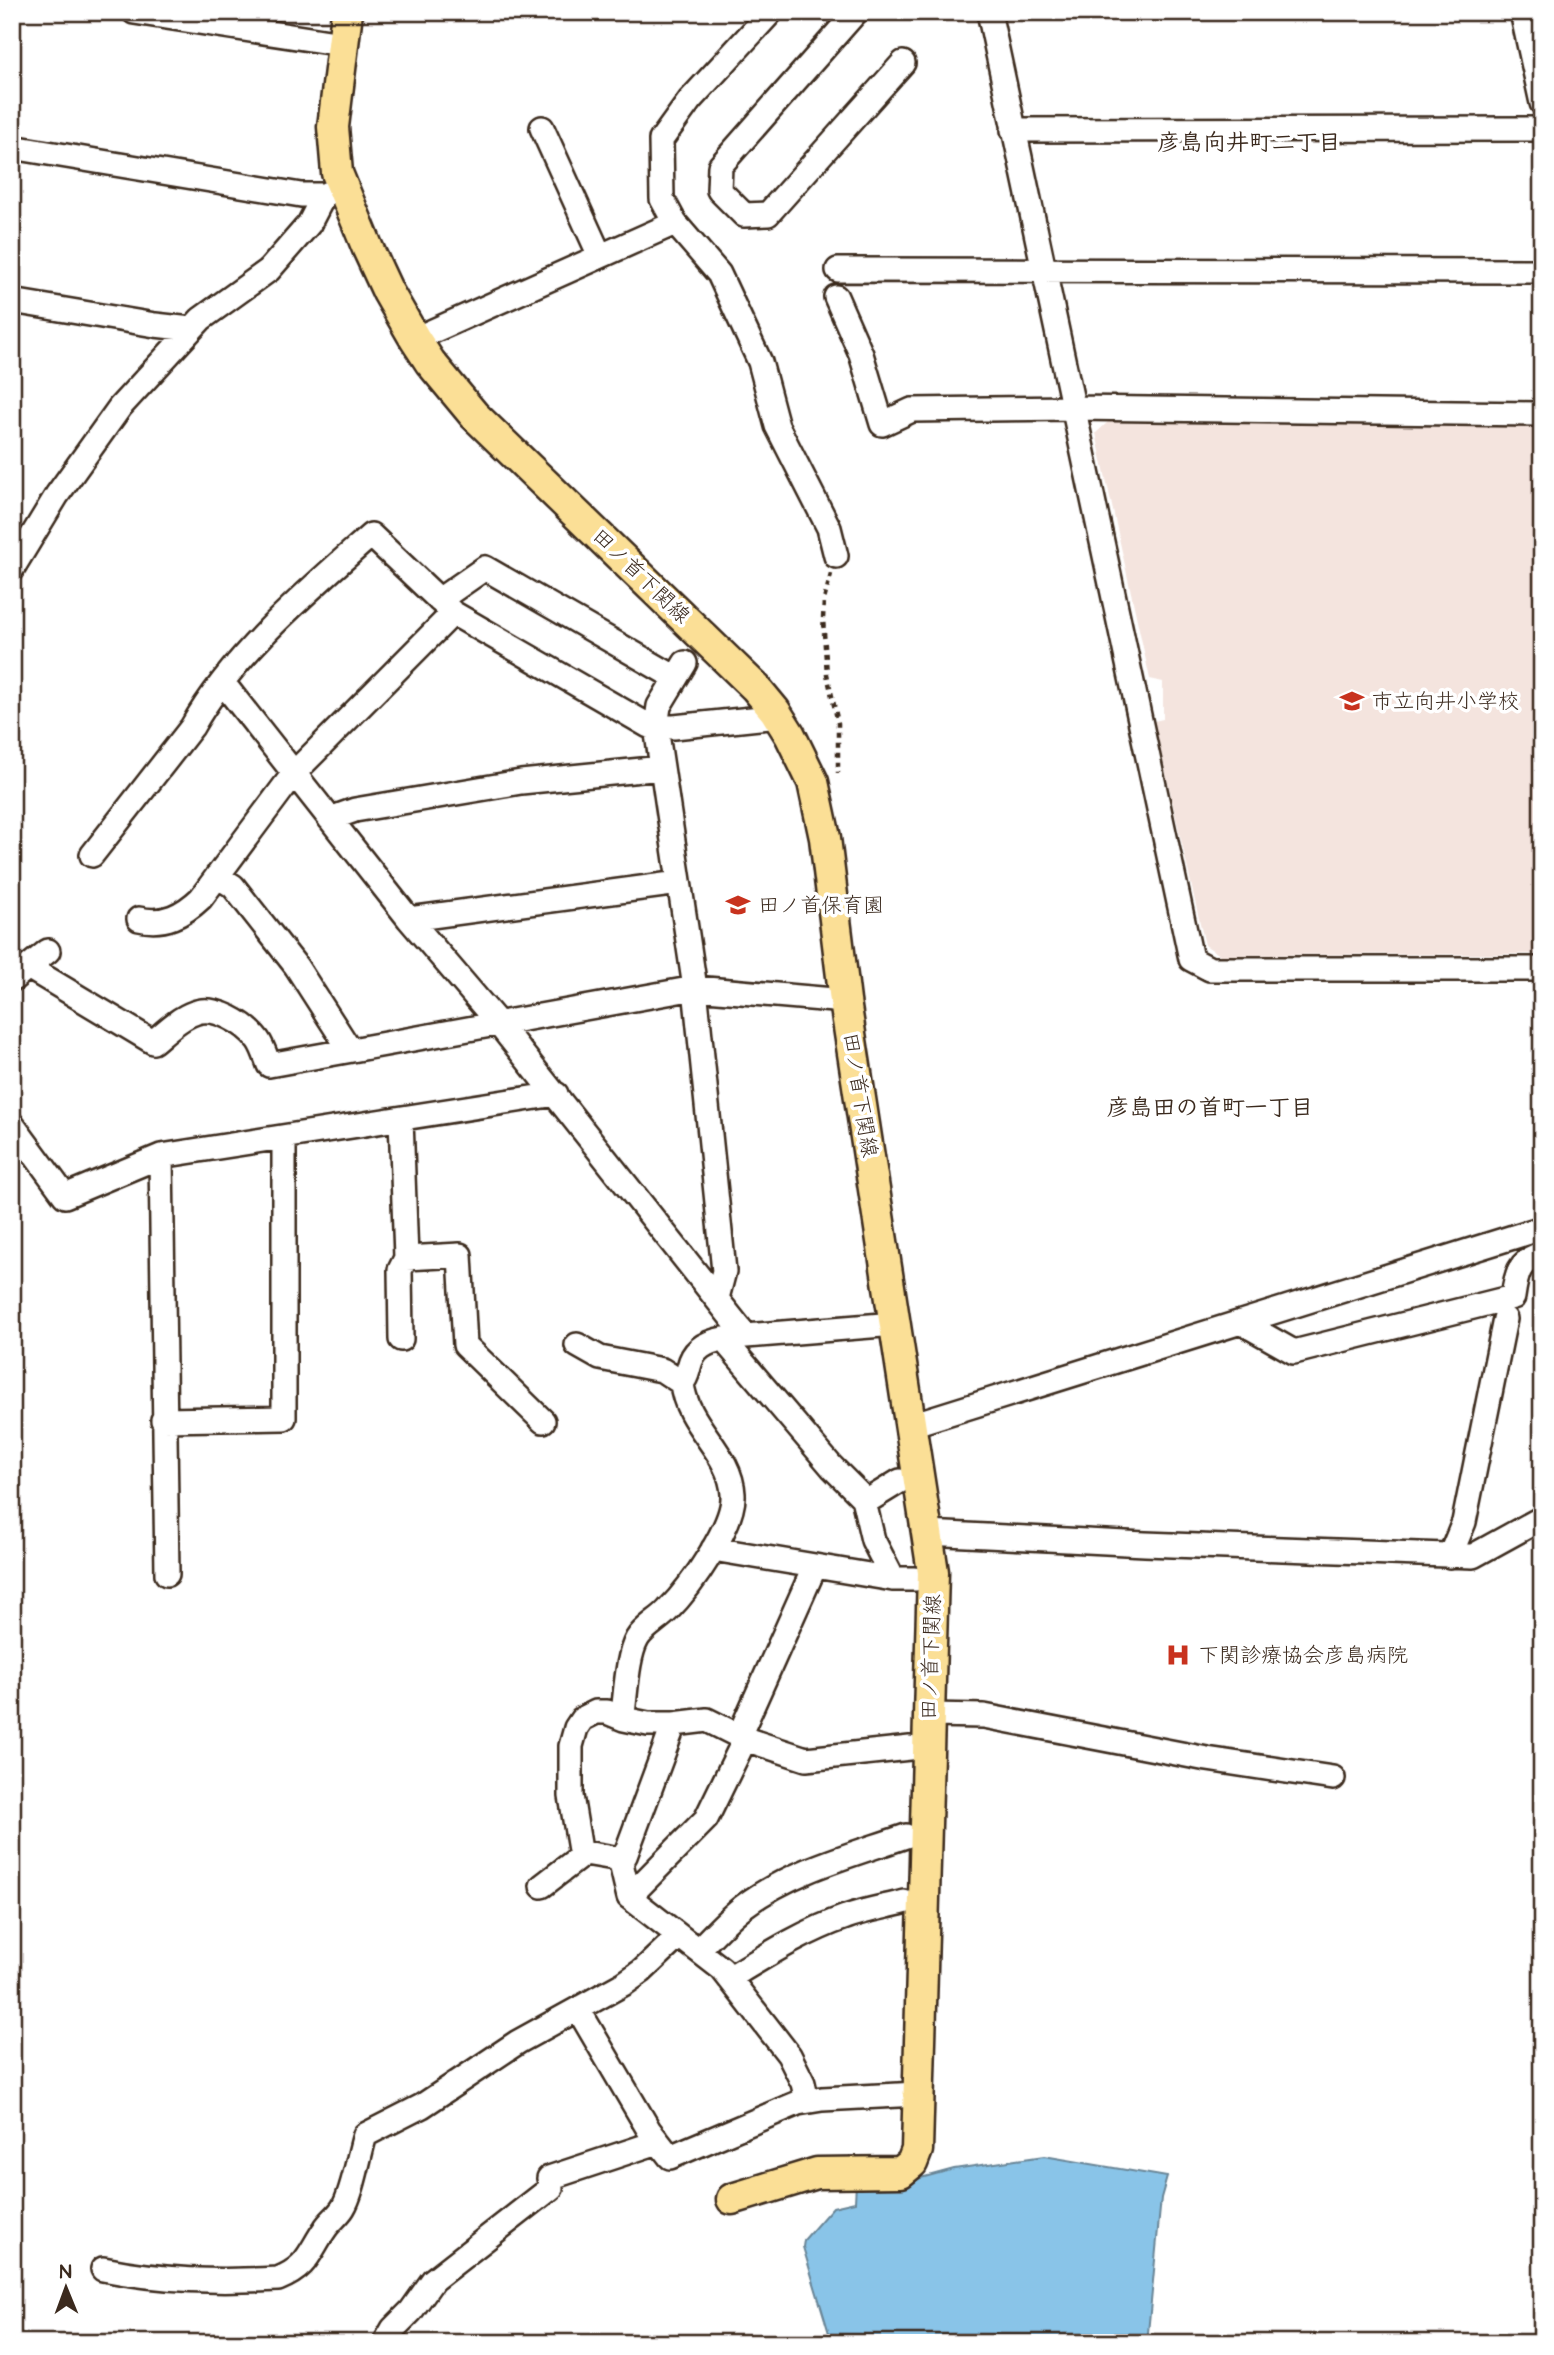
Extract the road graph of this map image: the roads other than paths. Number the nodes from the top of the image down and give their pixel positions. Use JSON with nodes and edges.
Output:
{"nodes":[{"id":1,"x":134,"y":12,"type":"edge"},
{"id":2,"x":347,"y":12,"type":"edge"},
{"id":3,"x":771,"y":12,"type":"edge"},
{"id":4,"x":856,"y":12,"type":"edge"},
{"id":5,"x":989,"y":12,"type":"edge"},
{"id":6,"x":1522,"y":12,"type":"edge"},
{"id":7,"x":342,"y":44,"type":"junction"},
{"id":8,"x":903,"y":63,"type":"dead end"},
{"id":9,"x":1542,"y":103,"type":"edge"},
{"id":10,"x":542,"y":128,"type":"dead end"},
{"id":11,"x":1542,"y":129,"type":"edge"},
{"id":12,"x":1013,"y":130,"type":"junction"},
{"id":13,"x":12,"y":147,"type":"edge"},
{"id":14,"x":333,"y":190,"type":"junction"},
{"id":15,"x":675,"y":223,"type":"junction"},
{"id":16,"x":600,"y":256,"type":"junction"},
{"id":17,"x":838,"y":270,"type":"dead end"},
{"id":18,"x":1044,"y":271,"type":"junction"},
{"id":19,"x":1542,"y":271,"type":"edge"},
{"id":20,"x":836,"y":297,"type":"dead end"},
{"id":21,"x":12,"y":301,"type":"edge"},
{"id":22,"x":191,"y":329,"type":"junction"},
{"id":23,"x":415,"y":339,"type":"junction"},
{"id":24,"x":1074,"y":408,"type":"junction"},
{"id":25,"x":1542,"y":414,"type":"edge"},
{"id":26,"x":836,"y":556,"type":"road end"},
{"id":27,"x":12,"y":569,"type":"edge"},
{"id":28,"x":446,"y":607,"type":"junction"},
{"id":29,"x":223,"y":683,"type":"junction"},
{"id":30,"x":779,"y":716,"type":"junction"},
{"id":31,"x":656,"y":727,"type":"junction"},
{"id":32,"x":662,"y":768,"type":"junction"},
{"id":33,"x":295,"y":772,"type":"junction"},
{"id":34,"x":330,"y":819,"type":"junction"},
{"id":35,"x":92,"y":855,"type":"dead end"},
{"id":36,"x":217,"y":876,"type":"junction"},
{"id":37,"x":679,"y":883,"type":"junction"},
{"id":38,"x":139,"y":919,"type":"dead end"},
{"id":39,"x":409,"y":919,"type":"junction"},
{"id":40,"x":48,"y":951,"type":"dead end"},
{"id":41,"x":1542,"y":969,"type":"edge"},
{"id":42,"x":21,"y":973,"type":"edge"},
{"id":43,"x":695,"y":988,"type":"junction"},
{"id":44,"x":845,"y":1001,"type":"junction"},
{"id":45,"x":498,"y":1023,"type":"junction"},
{"id":46,"x":350,"y":1050,"type":"junction"},
{"id":47,"x":556,"y":1094,"type":"junction"},
{"id":48,"x":401,"y":1119,"type":"junction"},
{"id":49,"x":12,"y":1124,"type":"edge"},
{"id":50,"x":284,"y":1138,"type":"junction"},
{"id":51,"x":162,"y":1156,"type":"junction"},
{"id":52,"x":1542,"y":1228,"type":"edge"},
{"id":53,"x":1542,"y":1254,"type":"edge"},
{"id":54,"x":406,"y":1258,"type":"junction"},
{"id":55,"x":717,"y":1298,"type":"junction"},
{"id":56,"x":1505,"y":1319,"type":"dead end"},
{"id":57,"x":1241,"y":1322,"type":"junction"},
{"id":58,"x":895,"y":1324,"type":"junction"},
{"id":59,"x":401,"y":1339,"type":"dead end"},
{"id":60,"x":577,"y":1345,"type":"dead end"},
{"id":61,"x":682,"y":1383,"type":"junction"},
{"id":62,"x":163,"y":1420,"type":"junction"},
{"id":63,"x":543,"y":1421,"type":"dead end"},
{"id":64,"x":911,"y":1425,"type":"junction"},
{"id":65,"x":900,"y":1480,"type":"dead end"},
{"id":66,"x":863,"y":1498,"type":"junction"},
{"id":67,"x":1542,"y":1518,"type":"edge"},
{"id":68,"x":927,"y":1533,"type":"junction"},
{"id":69,"x":713,"y":1549,"type":"junction"},
{"id":70,"x":1450,"y":1556,"type":"junction"},
{"id":71,"x":815,"y":1566,"type":"junction"},
{"id":72,"x":167,"y":1574,"type":"dead end"},
{"id":73,"x":929,"y":1714,"type":"junction"},
{"id":74,"x":618,"y":1716,"type":"junction"},
{"id":75,"x":674,"y":1724,"type":"junction"},
{"id":76,"x":742,"y":1737,"type":"junction"},
{"id":77,"x":910,"y":1748,"type":"dead end"},
{"id":78,"x":1333,"y":1777,"type":"dead end"},
{"id":79,"x":906,"y":1836,"type":"dead end"},
{"id":80,"x":581,"y":1856,"type":"junction"},
{"id":81,"x":620,"y":1859,"type":"junction"},
{"id":82,"x":542,"y":1886,"type":"dead end"},
{"id":83,"x":629,"y":1897,"type":"junction"},
{"id":84,"x":904,"y":1902,"type":"dead end"},
{"id":85,"x":680,"y":1936,"type":"junction"},
{"id":86,"x":698,"y":1951,"type":"junction"},
{"id":87,"x":729,"y":1978,"type":"junction"},
{"id":88,"x":578,"y":2009,"type":"junction"},
{"id":89,"x":918,"y":2094,"type":"junction"},
{"id":90,"x":807,"y":2101,"type":"junction"},
{"id":91,"x":664,"y":2149,"type":"junction"},
{"id":92,"x":732,"y":2200,"type":"dead end"},
{"id":93,"x":103,"y":2269,"type":"dead end"},
{"id":94,"x":385,"y":2343,"type":"edge"}],
"edges":[{"from":1,"to":7,"type":"street"},
{"from":2,"to":7,"type":"main road","name":"田ノ首下関線"},
{"from":3,"to":15,"type":"street"},
{"from":4,"to":8,"type":"street"},
{"from":5,"to":12,"type":"street"},
{"from":6,"to":9,"type":"street"},
{"from":7,"to":14,"type":"main road","name":"田ノ首下関線"},
{"from":10,"to":16,"type":"street"},
{"from":11,"to":12,"type":"street"},
{"from":12,"to":18,"type":"street"},
{"from":13,"to":14,"type":"street"},
{"from":14,"to":22,"type":"street"},
{"from":14,"to":23,"type":"main road","name":"田ノ首下関線"},
{"from":15,"to":16,"type":"street"},
{"from":15,"to":26,"type":"street"},
{"from":16,"to":23,"type":"street"},
{"from":17,"to":18,"type":"street"},
{"from":18,"to":19,"type":"street"},
{"from":18,"to":24,"type":"street"},
{"from":20,"to":24,"type":"street"},
{"from":21,"to":22,"type":"street"},
{"from":22,"to":27,"type":"street"},
{"from":23,"to":30,"type":"main road","name":"田ノ首下関線"},
{"from":24,"to":25,"type":"street"},
{"from":24,"to":41,"type":"street"},
{"from":28,"to":29,"type":"street"},
{"from":28,"to":31,"type":"street"},
{"from":28,"to":31,"type":"street"},
{"from":28,"to":33,"type":"street"},
{"from":29,"to":33,"type":"street"},
{"from":29,"to":35,"type":"street"},
{"from":30,"to":31,"type":"street"},
{"from":30,"to":44,"type":"main road","name":"田ノ首下関線"},
{"from":31,"to":32,"type":"street"},
{"from":32,"to":34,"type":"street"},
{"from":32,"to":37,"type":"street"},
{"from":33,"to":34,"type":"street"},
{"from":33,"to":36,"type":"street"},
{"from":34,"to":39,"type":"street"},
{"from":36,"to":38,"type":"street"},
{"from":36,"to":46,"type":"street"},
{"from":37,"to":39,"type":"street"},
{"from":37,"to":43,"type":"street"},
{"from":39,"to":45,"type":"street"},
{"from":40,"to":42,"type":"street"},
{"from":42,"to":46,"type":"street"},
{"from":43,"to":44,"type":"street"},
{"from":43,"to":45,"type":"street"},
{"from":43,"to":55,"type":"street"},
{"from":44,"to":58,"type":"main road","name":"田ノ首下関線"},
{"from":45,"to":46,"type":"street"},
{"from":45,"to":47,"type":"street"},
{"from":47,"to":48,"type":"street"},
{"from":47,"to":55,"type":"street"},
{"from":48,"to":50,"type":"street"},
{"from":48,"to":54,"type":"street"},
{"from":49,"to":51,"type":"street"},
{"from":50,"to":51,"type":"street"},
{"from":50,"to":62,"type":"street"},
{"from":51,"to":62,"type":"street"},
{"from":52,"to":57,"type":"street"},
{"from":53,"to":57,"type":"street"},
{"from":54,"to":59,"type":"street"},
{"from":54,"to":63,"type":"street"},
{"from":55,"to":58,"type":"street"},
{"from":56,"to":70,"type":"street"},
{"from":57,"to":64,"type":"street"},
{"from":58,"to":64,"type":"main road","name":"田ノ首下関線"},
{"from":60,"to":61,"type":"street"},
{"from":61,"to":66,"type":"street"},
{"from":61,"to":69,"type":"street"},
{"from":62,"to":72,"type":"street"},
{"from":64,"to":68,"type":"main road","name":"田ノ首下関線"},
{"from":65,"to":66,"type":"street"},
{"from":66,"to":71,"type":"street"},
{"from":67,"to":70,"type":"street"},
{"from":68,"to":70,"type":"street"},
{"from":68,"to":73,"type":"main road","name":"田ノ首下関線"},
{"from":69,"to":71,"type":"street"},
{"from":69,"to":74,"type":"street"},
{"from":71,"to":76,"type":"street"},
{"from":73,"to":78,"type":"street"},
{"from":73,"to":89,"type":"main road","name":"田ノ首下関線"},
{"from":74,"to":75,"type":"street"},
{"from":74,"to":80,"type":"street"},
{"from":75,"to":76,"type":"street"},
{"from":75,"to":81,"type":"street"},
{"from":76,"to":77,"type":"street"},
{"from":76,"to":83,"type":"street"},
{"from":79,"to":86,"type":"street"},
{"from":80,"to":81,"type":"street"},
{"from":80,"to":82,"type":"street"},
{"from":81,"to":83,"type":"street"},
{"from":83,"to":85,"type":"street"},
{"from":84,"to":87,"type":"street"},
{"from":85,"to":86,"type":"street"},
{"from":85,"to":88,"type":"street"},
{"from":86,"to":87,"type":"street"},
{"from":87,"to":90,"type":"street"},
{"from":88,"to":91,"type":"street"},
{"from":88,"to":93,"type":"street"},
{"from":89,"to":90,"type":"street"},
{"from":89,"to":92,"type":"main road","name":"田ノ首下関線"},
{"from":90,"to":91,"type":"street"},
{"from":91,"to":94,"type":"street"}]}
